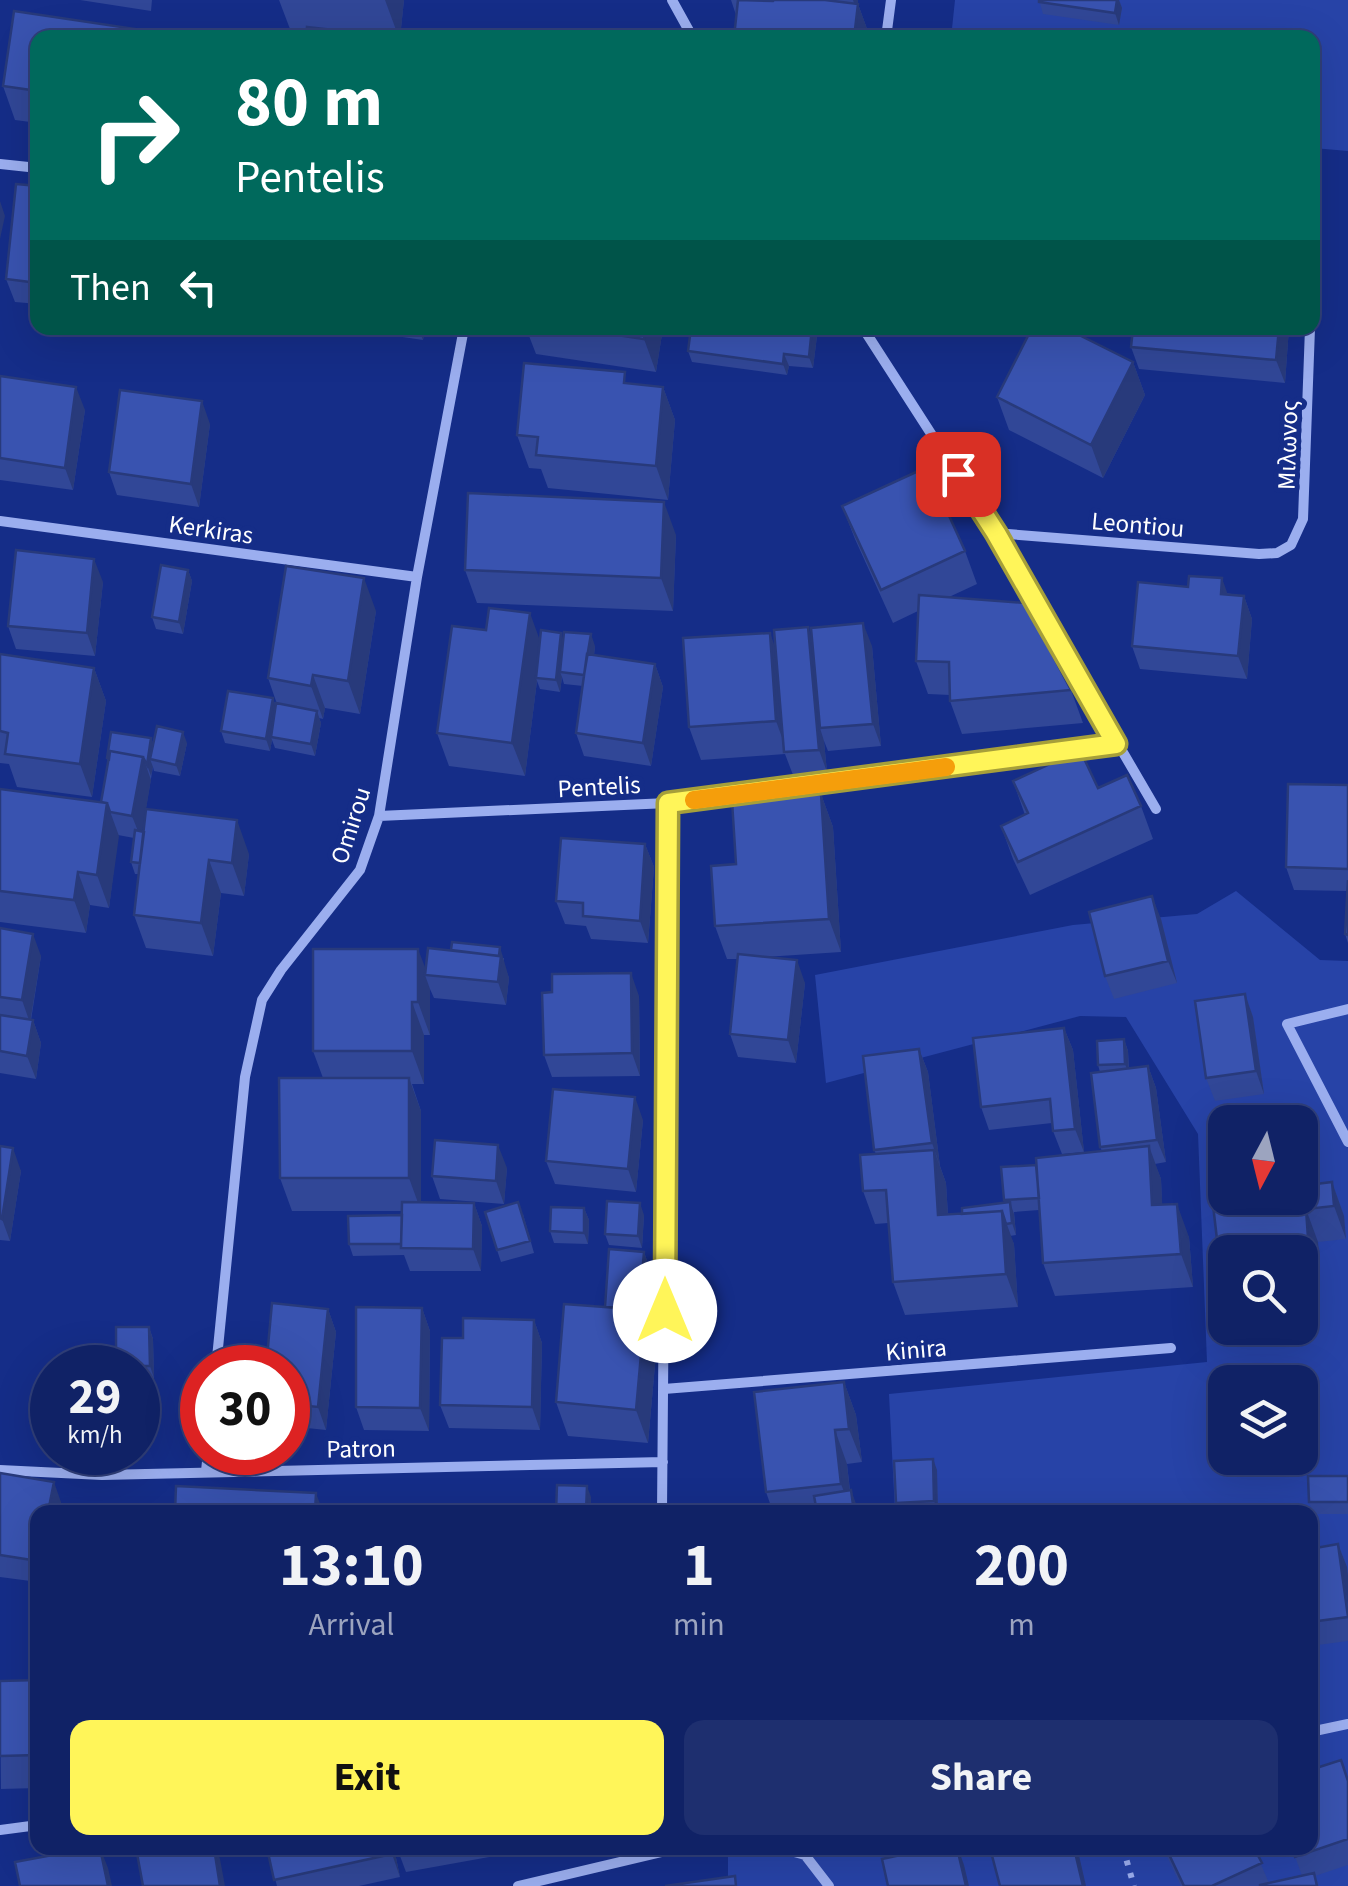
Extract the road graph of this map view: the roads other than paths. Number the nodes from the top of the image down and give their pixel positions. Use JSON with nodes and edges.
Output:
{"nodes":[{"id":1,"x":672,"y":0,"type":"edge"},
{"id":2,"x":891,"y":0,"type":"edge"},
{"id":3,"x":689,"y":30,"type":"edge"},
{"id":4,"x":887,"y":30,"type":"edge"},
{"id":5,"x":0,"y":164,"type":"edge"},
{"id":6,"x":30,"y":167,"type":"edge"},
{"id":7,"x":463,"y":335,"type":"edge"},
{"id":8,"x":868,"y":335,"type":"edge"},
{"id":9,"x":1310,"y":335,"type":"edge"},
{"id":10,"x":0,"y":521,"type":"edge"},
{"id":11,"x":996,"y":533,"type":"junction"},
{"id":12,"x":1277,"y":553,"type":"joint"},
{"id":13,"x":417,"y":577,"type":"junction"},
{"id":14,"x":1116,"y":744,"type":"junction"},
{"id":15,"x":668,"y":803,"type":"junction"},
{"id":16,"x":1156,"y":810,"type":"dead end"},
{"id":17,"x":380,"y":816,"type":"junction"},
{"id":18,"x":1348,"y":1008,"type":"edge"},
{"id":19,"x":1348,"y":1142,"type":"edge"},
{"id":20,"x":218,"y":1345,"type":"edge"},
{"id":21,"x":1170,"y":1348,"type":"dead end"},
{"id":22,"x":664,"y":1389,"type":"junction"},
{"id":23,"x":663,"y":1462,"type":"junction"},
{"id":24,"x":310,"y":1469,"type":"edge"},
{"id":25,"x":0,"y":1470,"type":"edge"},
{"id":26,"x":180,"y":1472,"type":"edge"},
{"id":27,"x":662,"y":1505,"type":"edge"},
{"id":28,"x":1348,"y":1724,"type":"edge"},
{"id":29,"x":1318,"y":1730,"type":"edge"},
{"id":30,"x":30,"y":1826,"type":"edge"},
{"id":31,"x":0,"y":1830,"type":"edge"},
{"id":32,"x":642,"y":1855,"type":"edge"},
{"id":33,"x":804,"y":1855,"type":"edge"},
{"id":34,"x":518,"y":1886,"type":"edge"},
{"id":35,"x":829,"y":1886,"type":"edge"}],
"edges":[{"from":1,"to":3,"type":"street"},
{"from":2,"to":4,"type":"street"},
{"from":5,"to":6,"type":"street"},
{"from":7,"to":13,"type":"street","name":"Omirou"},
{"from":8,"to":11,"type":"street"},
{"from":9,"to":12,"type":"street","name":"Μιλωνος"},
{"from":10,"to":13,"type":"street","name":"Kerkiras"},
{"from":11,"to":12,"type":"street","name":"Leontiou"},
{"from":11,"to":14,"type":"street"},
{"from":13,"to":17,"type":"street","name":"Omirou"},
{"from":14,"to":15,"type":"street","name":"Pentelis"},
{"from":14,"to":16,"type":"street"},
{"from":15,"to":17,"type":"street","name":"Pentelis"},
{"from":15,"to":22,"type":"street"},
{"from":17,"to":20,"type":"street","name":"Omirou"},
{"from":18,"to":19,"type":"street"},
{"from":21,"to":22,"type":"street","name":"Kinira"},
{"from":22,"to":23,"type":"street"},
{"from":23,"to":24,"type":"street","name":"Patron"},
{"from":23,"to":27,"type":"street"},
{"from":25,"to":26,"type":"street","name":"Patron"},
{"from":28,"to":29,"type":"street"},
{"from":30,"to":31,"type":"street"},
{"from":32,"to":34,"type":"street"},
{"from":33,"to":35,"type":"street"}]}
